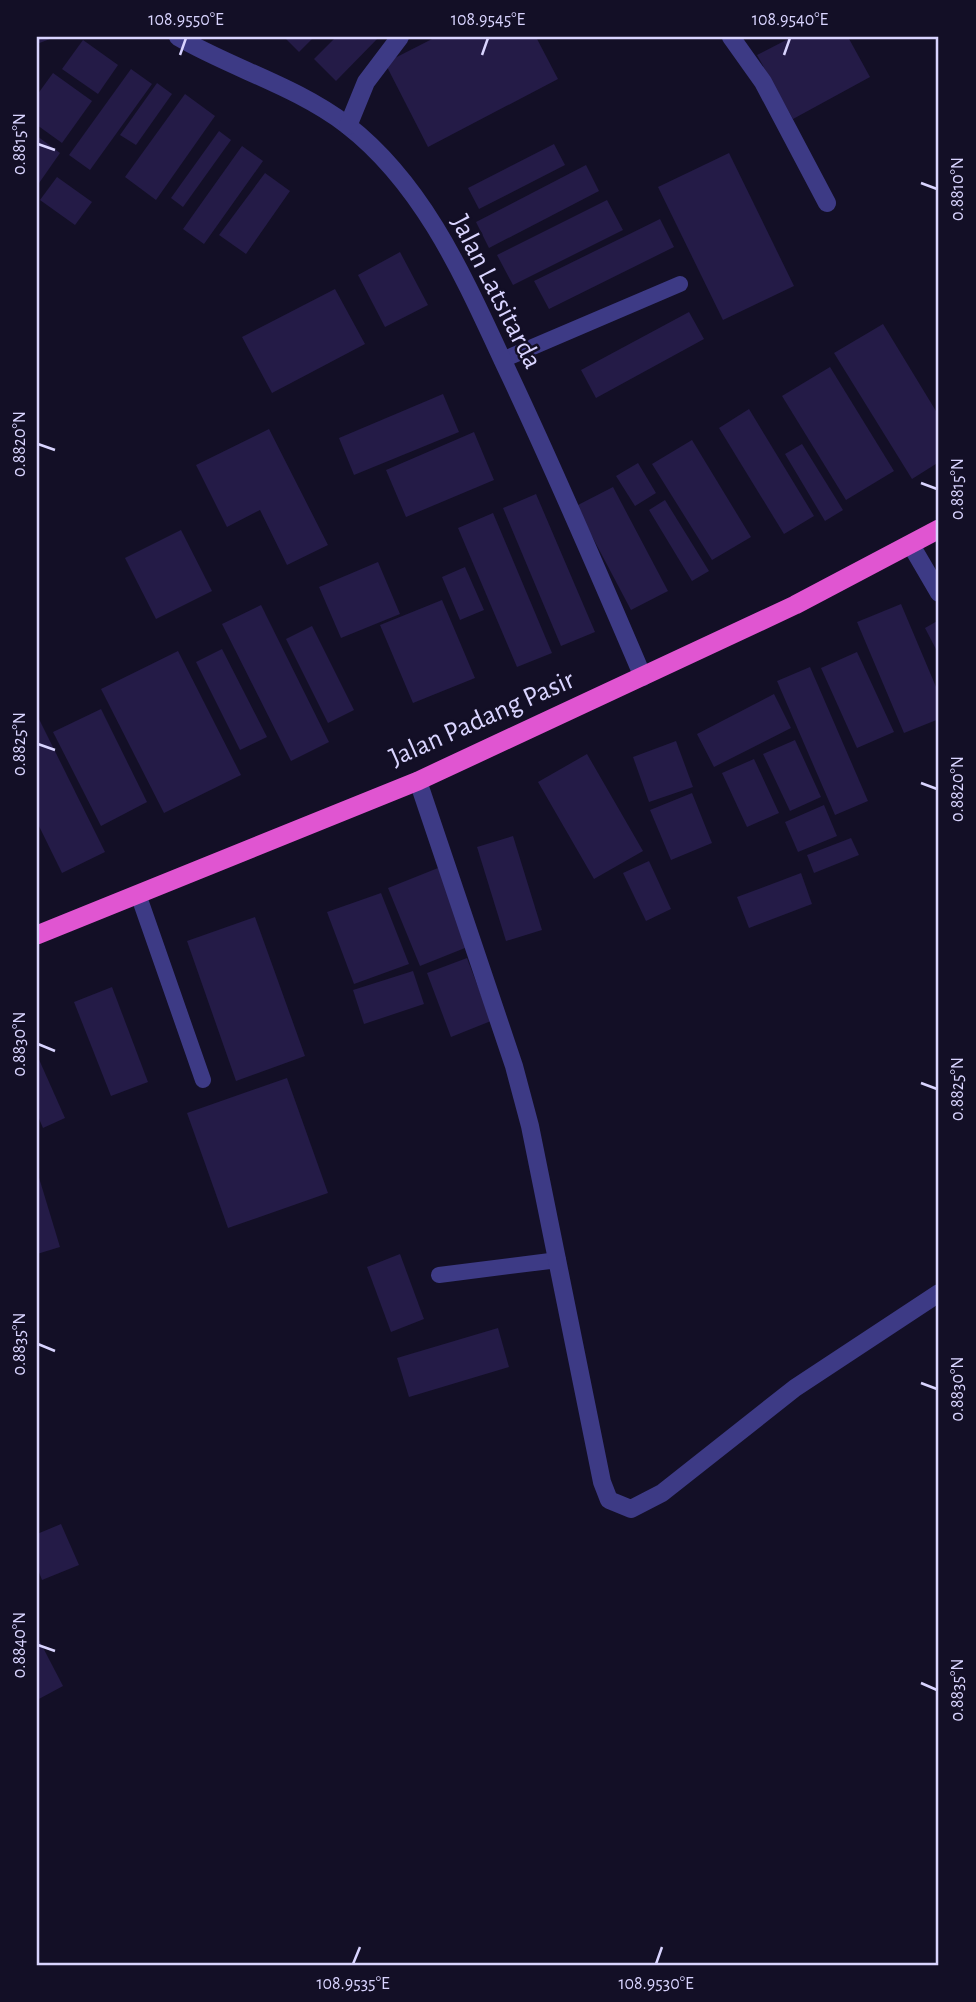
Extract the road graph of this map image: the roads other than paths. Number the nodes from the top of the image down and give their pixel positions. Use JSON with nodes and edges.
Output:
{"nodes":[{"id":1,"x":178,"y":37,"type":"edge"},
{"id":2,"x":400,"y":37,"type":"edge"},
{"id":3,"x":731,"y":37,"type":"edge"},
{"id":4,"x":348,"y":126,"type":"junction"},
{"id":5,"x":827,"y":203,"type":"dead end"},
{"id":6,"x":680,"y":284,"type":"dead end"},
{"id":7,"x":502,"y":360,"type":"junction"},
{"id":8,"x":939,"y":529,"type":"edge"},
{"id":9,"x":911,"y":545,"type":"junction"},
{"id":10,"x":939,"y":593,"type":"edge"},
{"id":11,"x":643,"y":677,"type":"junction"},
{"id":12,"x":418,"y":781,"type":"junction"},
{"id":13,"x":138,"y":894,"type":"junction"},
{"id":14,"x":37,"y":935,"type":"edge"},
{"id":15,"x":203,"y":1080,"type":"dead end"},
{"id":16,"x":558,"y":1260,"type":"junction"},
{"id":17,"x":439,"y":1275,"type":"dead end"},
{"id":18,"x":939,"y":1293,"type":"edge"}],
"edges":[{"from":1,"to":4,"type":"street","name":"Jalan Latsitarda"},
{"from":2,"to":4,"type":"street"},
{"from":3,"to":5,"type":"street"},
{"from":4,"to":7,"type":"street","name":"Jalan Latsitarda"},
{"from":6,"to":7,"type":"lane"},
{"from":7,"to":11,"type":"street","name":"Jalan Latsitarda"},
{"from":8,"to":9,"type":"highway","name":"Jalan Padang Pasir"},
{"from":9,"to":10,"type":"street"},
{"from":9,"to":11,"type":"highway","name":"Jalan Padang Pasir"},
{"from":11,"to":12,"type":"highway","name":"Jalan Padang Pasir"},
{"from":12,"to":13,"type":"highway","name":"Jalan Padang Pasir"},
{"from":12,"to":16,"type":"street"},
{"from":13,"to":14,"type":"highway","name":"Jalan Padang Pasir"},
{"from":13,"to":15,"type":"lane"},
{"from":16,"to":17,"type":"lane"},
{"from":16,"to":18,"type":"street"}]}
